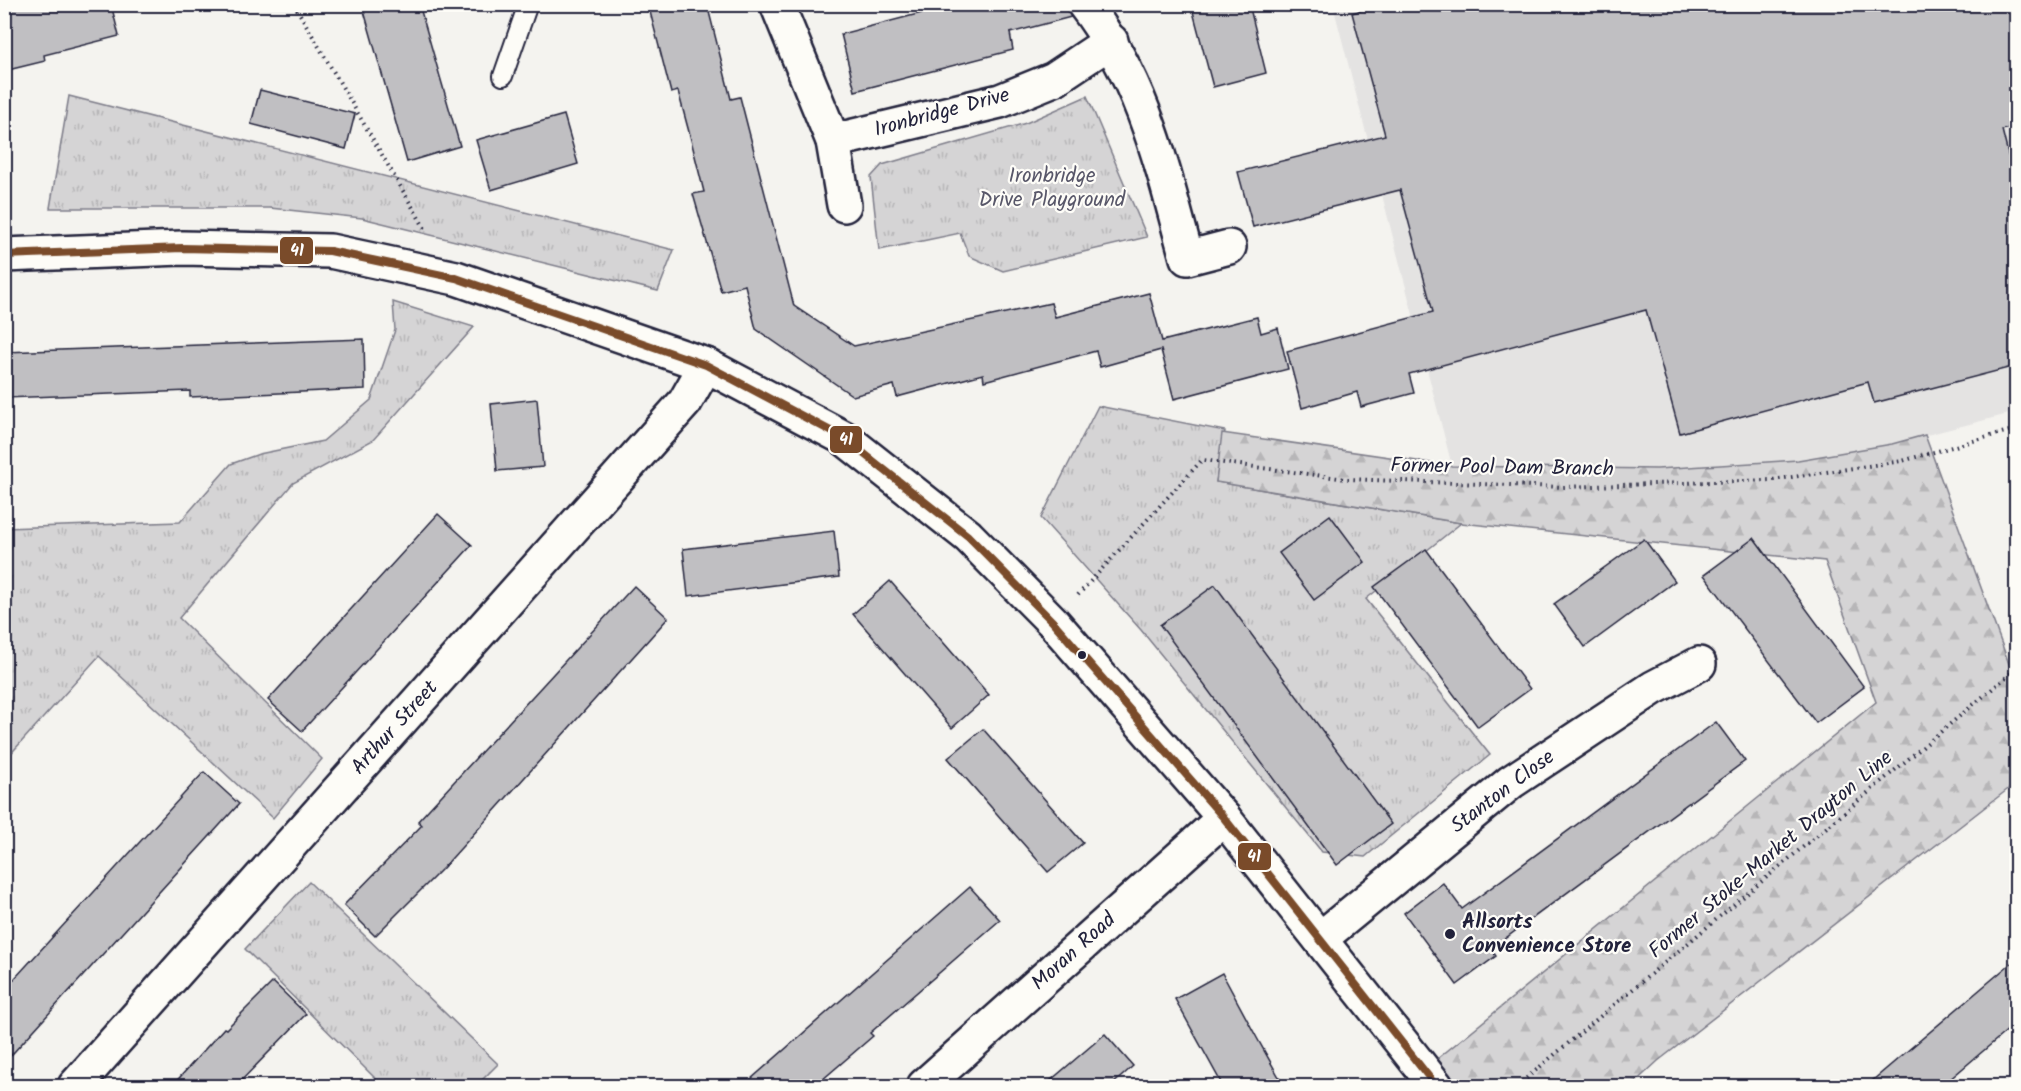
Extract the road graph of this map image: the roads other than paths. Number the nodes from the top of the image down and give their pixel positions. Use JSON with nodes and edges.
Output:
{"nodes":[{"id":1,"x":528,"y":4,"type":"edge"},
{"id":2,"x":777,"y":4,"type":"edge"},
{"id":3,"x":1084,"y":4,"type":"edge"},
{"id":4,"x":1111,"y":41,"type":"junction"},
{"id":5,"x":503,"y":76,"type":"dead end"},
{"id":6,"x":832,"y":141,"type":"junction"},
{"id":7,"x":844,"y":205,"type":"dead end"},
{"id":8,"x":1229,"y":247,"type":"dead end"},
{"id":9,"x":4,"y":255,"type":"edge"},
{"id":10,"x":706,"y":365,"type":"junction"},
{"id":11,"x":1699,"y":664,"type":"dead end"},
{"id":12,"x":1224,"y":818,"type":"junction"},
{"id":13,"x":1320,"y":939,"type":"junction"},
{"id":14,"x":1426,"y":1075,"type":"edge"},
{"id":15,"x":75,"y":1086,"type":"edge"},
{"id":16,"x":924,"y":1086,"type":"edge"}],
"edges":[{"from":1,"to":5,"type":"lane"},
{"from":2,"to":6,"type":"street"},
{"from":3,"to":4,"type":"street"},
{"from":4,"to":6,"type":"street","name":"Ironbridge Drive"},
{"from":4,"to":8,"type":"street"},
{"from":6,"to":7,"type":"street"},
{"from":9,"to":10,"type":"street"},
{"from":10,"to":12,"type":"street"},
{"from":10,"to":15,"type":"street","name":"Arthur Street"},
{"from":11,"to":13,"type":"street","name":"Stanton Close"},
{"from":12,"to":13,"type":"street"},
{"from":12,"to":16,"type":"street","name":"Moran Road"},
{"from":13,"to":14,"type":"street"}]}
